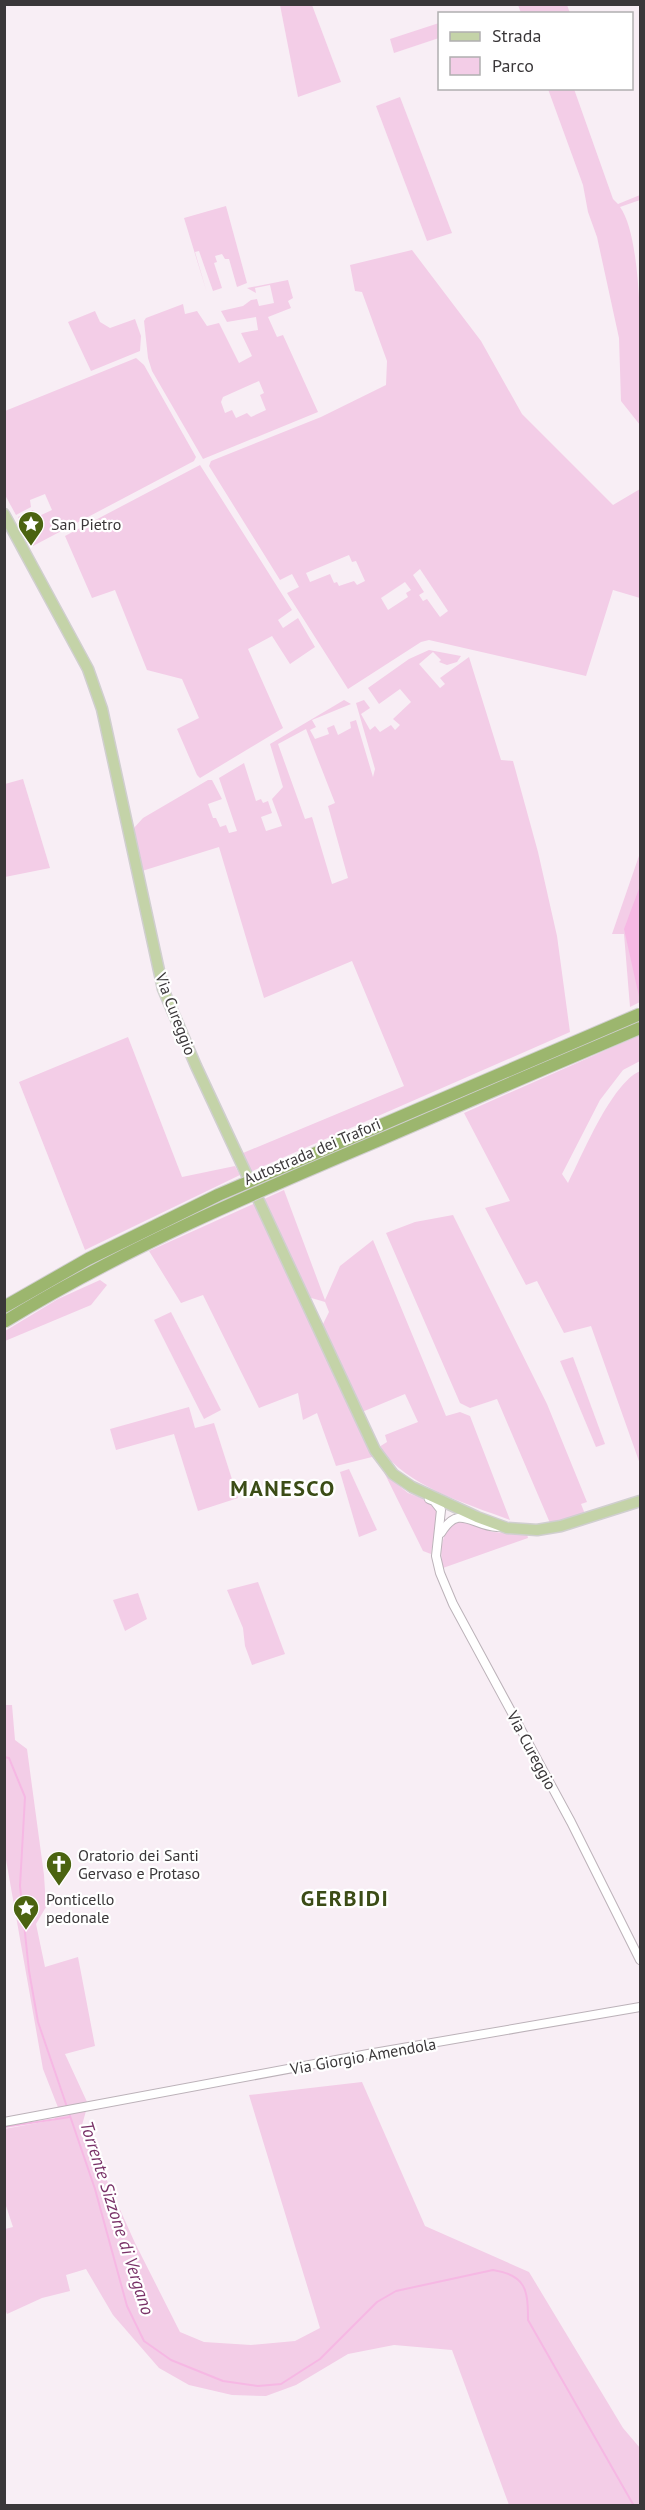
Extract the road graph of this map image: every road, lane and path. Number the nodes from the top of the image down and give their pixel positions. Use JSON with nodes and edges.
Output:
{"nodes":[{"id":1,"x":4,"y":514,"type":"edge"},
{"id":2,"x":640,"y":1014,"type":"edge"},
{"id":3,"x":640,"y":1028,"type":"edge"},
{"id":4,"x":4,"y":1307,"type":"edge"},
{"id":5,"x":4,"y":1322,"type":"edge"},
{"id":6,"x":412,"y":1487,"type":"junction"},
{"id":7,"x":640,"y":1501,"type":"edge"},
{"id":8,"x":453,"y":1505,"type":"junction"},
{"id":9,"x":442,"y":1516,"type":"junction"},
{"id":10,"x":453,"y":1518,"type":"junction"},
{"id":11,"x":503,"y":1527,"type":"junction"},
{"id":12,"x":439,"y":1536,"type":"junction"},
{"id":13,"x":640,"y":1960,"type":"edge"},
{"id":14,"x":640,"y":2007,"type":"edge"},
{"id":15,"x":4,"y":2122,"type":"edge"}],
"edges":[{"from":1,"to":6,"type":"main road","name":"Via Cureggio"},
{"from":2,"to":4,"type":"highway","name":"Autostrada dei Trafori","bridge":true},
{"from":3,"to":5,"type":"highway","name":"Autostrada dei Trafori","bridge":true},
{"from":6,"to":8,"type":"main road","name":"Via Cureggio"},
{"from":6,"to":9,"type":"street","name":"Via Cureggio"},
{"from":7,"to":11,"type":"main road","name":"Via Cureggio"},
{"from":8,"to":9,"type":"street"},
{"from":8,"to":10,"type":"street"},
{"from":8,"to":11,"type":"main road","name":"Via Cureggio"},
{"from":9,"to":12,"type":"street","name":"Via Cureggio"},
{"from":10,"to":11,"type":"street"},
{"from":10,"to":12,"type":"street"},
{"from":12,"to":13,"type":"street","name":"Via Cureggio"},
{"from":14,"to":15,"type":"street","name":"Via Giorgio Amendola"}]}
